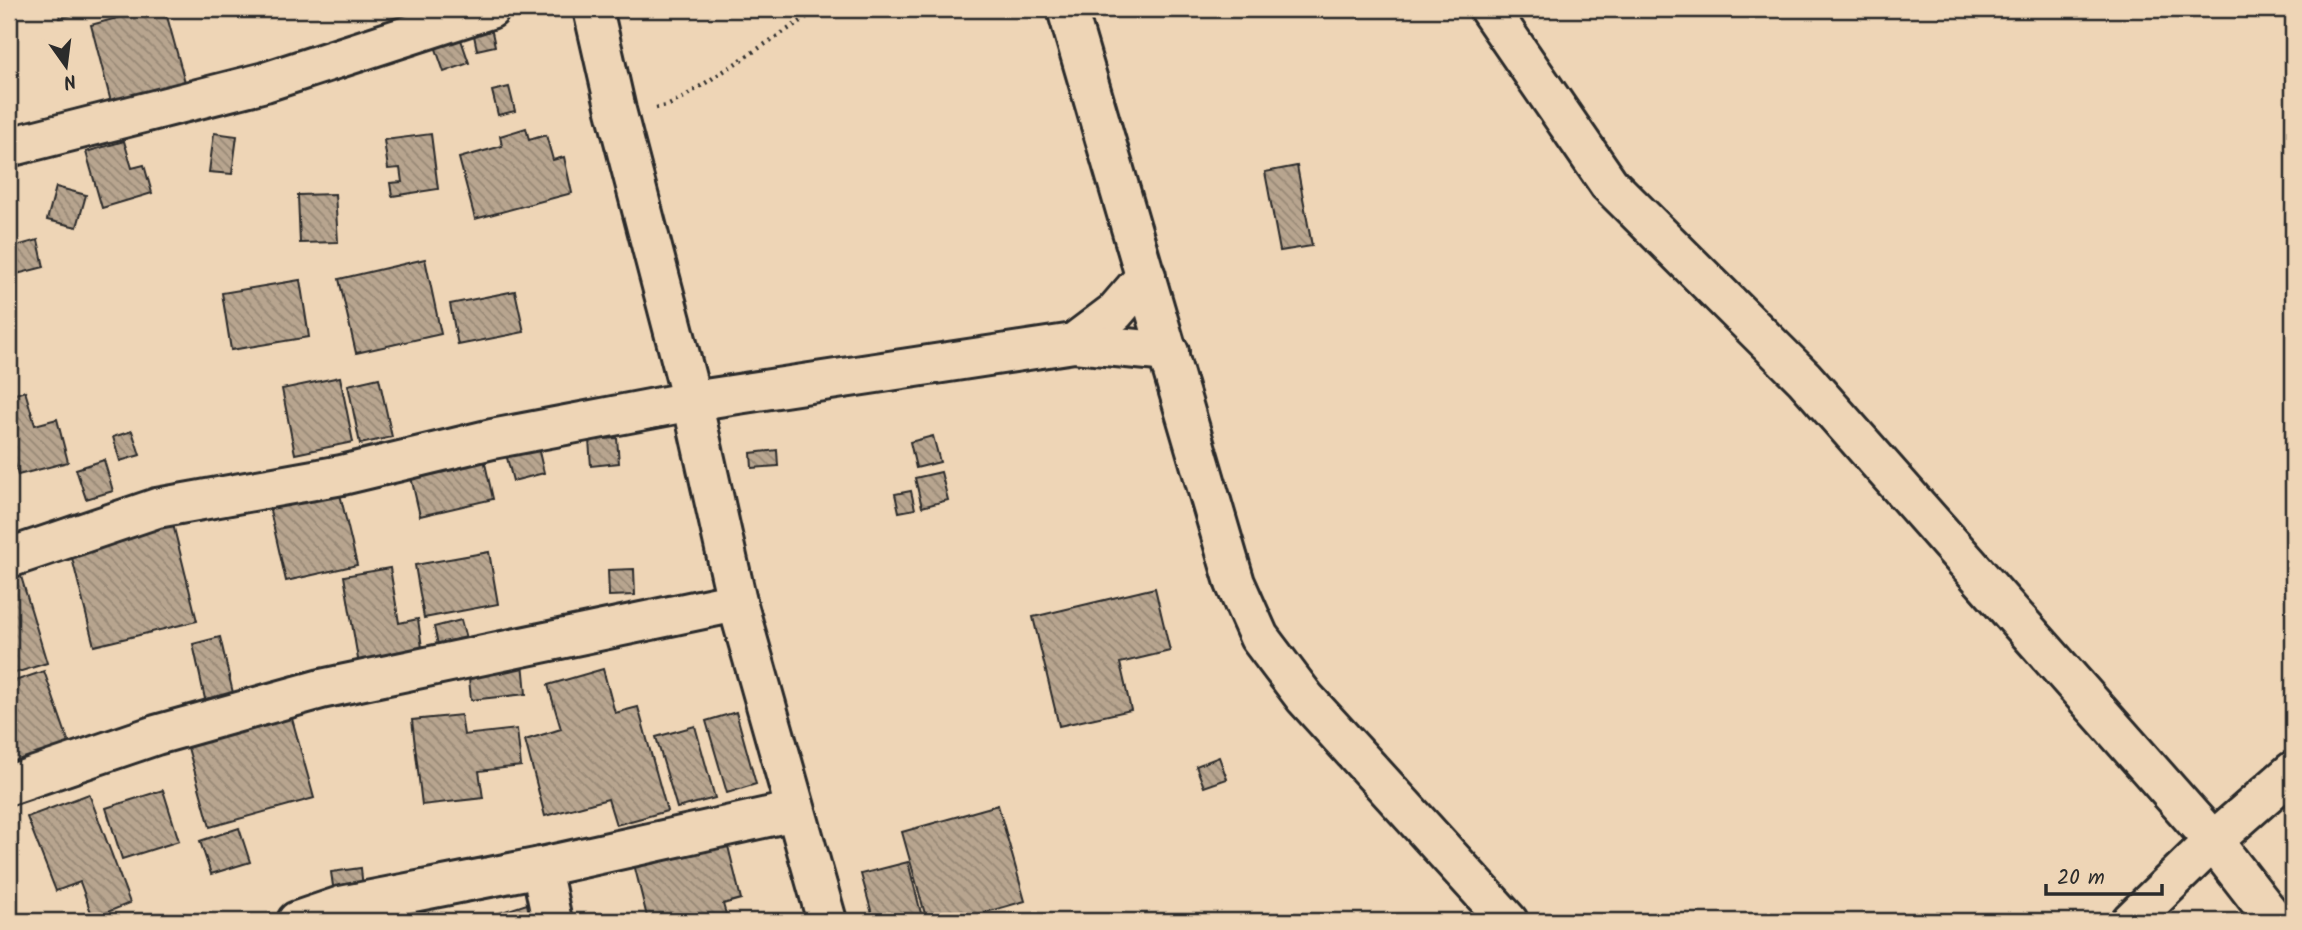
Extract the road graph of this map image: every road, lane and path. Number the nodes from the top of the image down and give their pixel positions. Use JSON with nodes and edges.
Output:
{"nodes":[{"id":1,"x":490,"y":9,"type":"edge"},
{"id":2,"x":593,"y":9,"type":"edge"},
{"id":3,"x":819,"y":9,"type":"edge"},
{"id":4,"x":1067,"y":9,"type":"edge"},
{"id":5,"x":1489,"y":9,"type":"edge"},
{"id":6,"x":616,"y":110,"type":"junction"},
{"id":7,"x":9,"y":148,"type":"edge"},
{"id":8,"x":1146,"y":276,"type":"junction"},
{"id":9,"x":1074,"y":343,"type":"junction"},
{"id":10,"x":1169,"y":352,"type":"junction"},
{"id":11,"x":692,"y":401,"type":"junction"},
{"id":12,"x":9,"y":558,"type":"edge"},
{"id":13,"x":737,"y":602,"type":"junction"},
{"id":14,"x":2293,"y":771,"type":"edge"},
{"id":15,"x":9,"y":785,"type":"edge"},
{"id":16,"x":795,"y":811,"type":"junction"},
{"id":17,"x":2213,"y":841,"type":"junction"},
{"id":18,"x":541,"y":867,"type":"junction"},
{"id":19,"x":297,"y":921,"type":"edge"},
{"id":20,"x":552,"y":921,"type":"edge"},
{"id":21,"x":827,"y":921,"type":"edge"},
{"id":22,"x":1508,"y":921,"type":"edge"},
{"id":23,"x":2131,"y":921,"type":"edge"},
{"id":24,"x":2276,"y":921,"type":"edge"}],
"edges":[{"from":1,"to":7,"type":"street"},
{"from":2,"to":6,"type":"street"},
{"from":3,"to":6,"type":"path"},
{"from":4,"to":8,"type":"street"},
{"from":5,"to":17,"type":"street"},
{"from":6,"to":11,"type":"street"},
{"from":8,"to":9,"type":"street"},
{"from":8,"to":10,"type":"street"},
{"from":9,"to":10,"type":"street"},
{"from":9,"to":11,"type":"street"},
{"from":10,"to":22,"type":"street"},
{"from":11,"to":12,"type":"street"},
{"from":11,"to":13,"type":"street"},
{"from":13,"to":15,"type":"street"},
{"from":13,"to":16,"type":"street"},
{"from":14,"to":17,"type":"street"},
{"from":16,"to":18,"type":"street"},
{"from":16,"to":21,"type":"street"},
{"from":17,"to":23,"type":"street"},
{"from":17,"to":24,"type":"street"},
{"from":18,"to":19,"type":"street"},
{"from":18,"to":20,"type":"street"}]}
